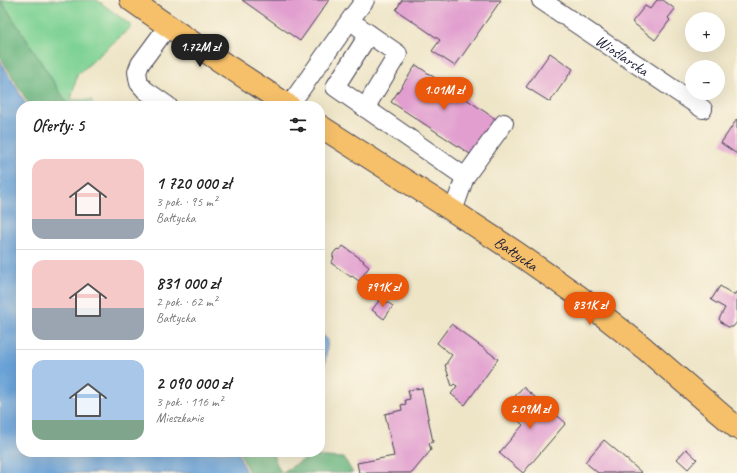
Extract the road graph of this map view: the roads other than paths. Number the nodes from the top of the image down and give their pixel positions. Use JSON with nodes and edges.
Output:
{"nodes":[{"id":1,"x":131,"y":0,"type":"edge"},
{"id":2,"x":365,"y":0,"type":"edge"},
{"id":3,"x":541,"y":0,"type":"edge"},
{"id":4,"x":350,"y":20,"type":"junction"},
{"id":5,"x":168,"y":26,"type":"junction"},
{"id":6,"x":369,"y":34,"type":"junction"},
{"id":7,"x":161,"y":101,"type":"edge"},
{"id":8,"x":281,"y":101,"type":"edge"},
{"id":9,"x":293,"y":101,"type":"edge"},
{"id":10,"x":365,"y":108,"type":"junction"},
{"id":11,"x":703,"y":109,"type":"dead end"},
{"id":12,"x":504,"y":123,"type":"dead end"},
{"id":13,"x":325,"y":129,"type":"edge"},
{"id":14,"x":465,"y":177,"type":"junction"},
{"id":15,"x":453,"y":211,"type":"junction"},
{"id":16,"x":737,"y":428,"type":"edge"}],
"edges":[{"from":1,"to":5,"type":"main road"},
{"from":2,"to":4,"type":"street"},
{"from":3,"to":11,"type":"street","name":"Wioślarska"},
{"from":4,"to":6,"type":"street"},
{"from":4,"to":9,"type":"street"},
{"from":5,"to":7,"type":"street"},
{"from":5,"to":8,"type":"main road"},
{"from":6,"to":10,"type":"street"},
{"from":6,"to":10,"type":"street"},
{"from":10,"to":14,"type":"street"},
{"from":12,"to":14,"type":"street"},
{"from":13,"to":15,"type":"main road","name":"Bałtycka"},
{"from":14,"to":15,"type":"street"},
{"from":15,"to":16,"type":"main road","name":"Bałtycka"}]}
